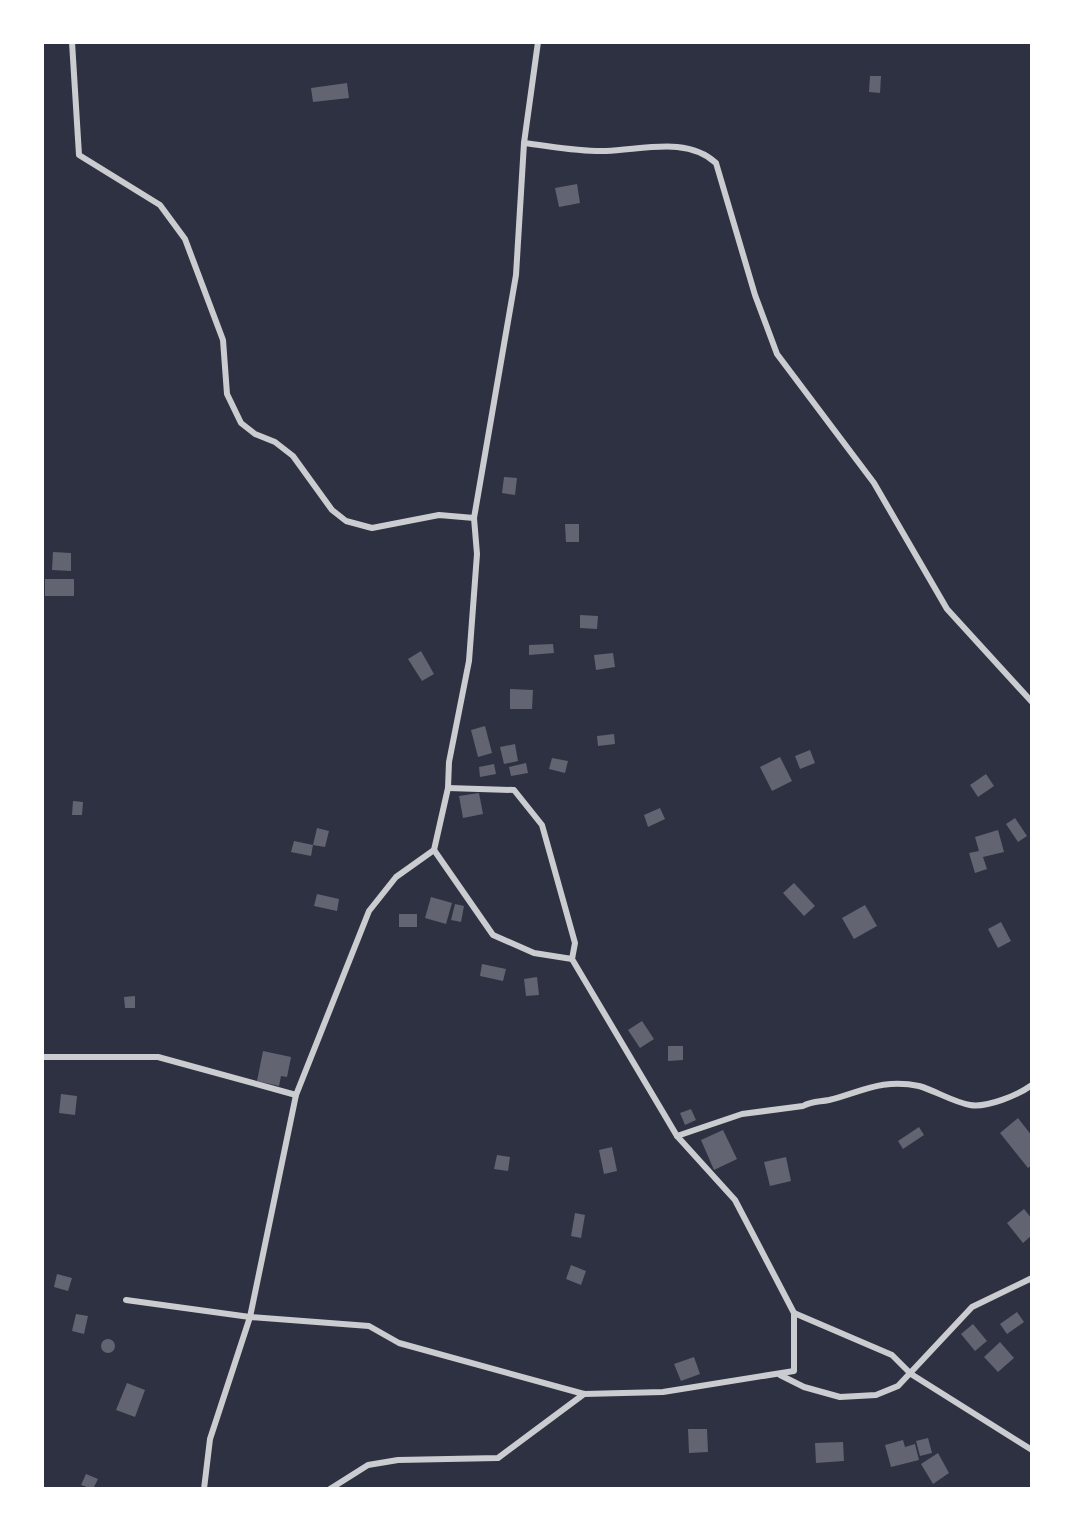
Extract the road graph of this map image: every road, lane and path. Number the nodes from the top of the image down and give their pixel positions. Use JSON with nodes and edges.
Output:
{"nodes":[{"id":1,"x":72,"y":42,"type":"edge"},
{"id":2,"x":538,"y":42,"type":"edge"},
{"id":3,"x":524,"y":143,"type":"junction"},
{"id":4,"x":474,"y":518,"type":"junction"},
{"id":5,"x":1032,"y":702,"type":"edge"},
{"id":6,"x":448,"y":788,"type":"junction"},
{"id":7,"x":434,"y":850,"type":"junction"},
{"id":8,"x":572,"y":959,"type":"junction"},
{"id":9,"x":42,"y":1057,"type":"edge"},
{"id":10,"x":1032,"y":1086,"type":"edge"},
{"id":11,"x":296,"y":1095,"type":"junction"},
{"id":12,"x":677,"y":1136,"type":"junction"},
{"id":13,"x":1032,"y":1278,"type":"edge"},
{"id":14,"x":126,"y":1300,"type":"dead end"},
{"id":15,"x":794,"y":1313,"type":"junction"},
{"id":16,"x":250,"y":1317,"type":"junction"},
{"id":17,"x":778,"y":1374,"type":"junction"},
{"id":18,"x":911,"y":1374,"type":"junction"},
{"id":19,"x":584,"y":1394,"type":"junction"},
{"id":20,"x":1032,"y":1450,"type":"edge"},
{"id":21,"x":204,"y":1489,"type":"edge"},
{"id":22,"x":330,"y":1489,"type":"edge"}],
"edges":[{"from":1,"to":4,"type":"street"},
{"from":2,"to":3,"type":"street"},
{"from":3,"to":4,"type":"street"},
{"from":3,"to":5,"type":"street"},
{"from":4,"to":6,"type":"street"},
{"from":6,"to":7,"type":"street"},
{"from":6,"to":8,"type":"street"},
{"from":7,"to":8,"type":"street"},
{"from":7,"to":11,"type":"street"},
{"from":8,"to":12,"type":"street"},
{"from":9,"to":11,"type":"street"},
{"from":10,"to":12,"type":"street"},
{"from":11,"to":16,"type":"street"},
{"from":12,"to":15,"type":"street"},
{"from":13,"to":18,"type":"street"},
{"from":14,"to":16,"type":"street"},
{"from":15,"to":17,"type":"street"},
{"from":15,"to":18,"type":"street"},
{"from":16,"to":19,"type":"street"},
{"from":16,"to":21,"type":"street"},
{"from":17,"to":18,"type":"street"},
{"from":17,"to":19,"type":"street"},
{"from":18,"to":20,"type":"street"},
{"from":19,"to":22,"type":"street"}]}
